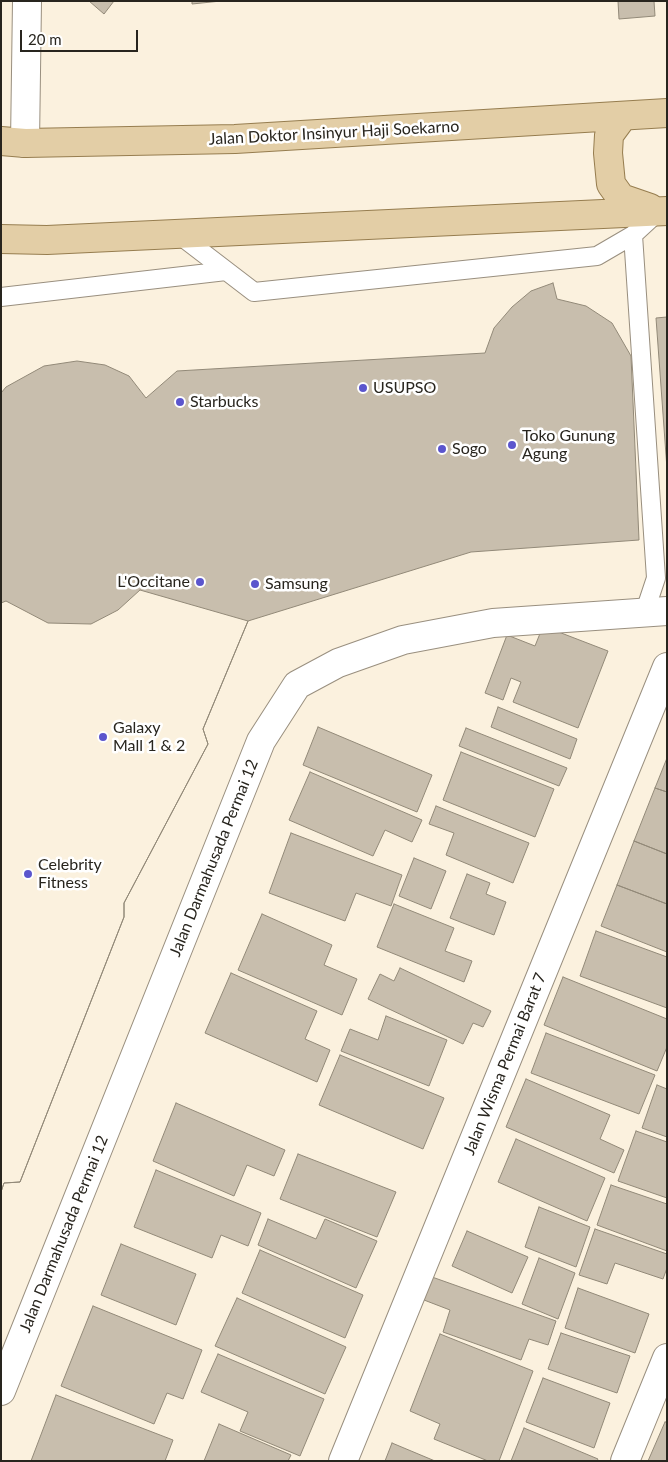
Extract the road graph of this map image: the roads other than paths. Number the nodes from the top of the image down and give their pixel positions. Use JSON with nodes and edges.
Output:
{"nodes":[{"id":1,"x":27,"y":1,"type":"edge"},
{"id":2,"x":667,"y":113,"type":"edge"},
{"id":3,"x":623,"y":116,"type":"junction"},
{"id":4,"x":13,"y":142,"type":"edge"},
{"id":5,"x":663,"y":211,"type":"edge"},
{"id":6,"x":177,"y":233,"type":"junction"},
{"id":7,"x":633,"y":236,"type":"junction"},
{"id":8,"x":1,"y":239,"type":"edge"},
{"id":9,"x":226,"y":271,"type":"junction"},
{"id":10,"x":1,"y":297,"type":"edge"},
{"id":11,"x":656,"y":611,"type":"edge"},
{"id":12,"x":667,"y":667,"type":"edge"},
{"id":13,"x":667,"y":1358,"type":"edge"},
{"id":14,"x":1,"y":1391,"type":"edge"},
{"id":15,"x":343,"y":1461,"type":"edge"},
{"id":16,"x":625,"y":1461,"type":"edge"}],
"edges":[{"from":1,"to":4,"type":"street"},
{"from":2,"to":3,"type":"main road","name":"Jalan Doktor Insinyur Haji Soekarno"},
{"from":3,"to":4,"type":"main road","name":"Jalan Doktor Insinyur Haji Soekarno"},
{"from":3,"to":5,"type":"main road"},
{"from":5,"to":6,"type":"main road"},
{"from":5,"to":7,"type":"lane"},
{"from":6,"to":8,"type":"main road"},
{"from":6,"to":9,"type":"lane"},
{"from":7,"to":9,"type":"lane"},
{"from":7,"to":11,"type":"lane"},
{"from":9,"to":10,"type":"lane"},
{"from":11,"to":14,"type":"street","name":"Jalan Darmahusada Permai 12"},
{"from":12,"to":15,"type":"street","name":"Jalan Wisma Permai Barat 7"},
{"from":13,"to":16,"type":"street"}]}
